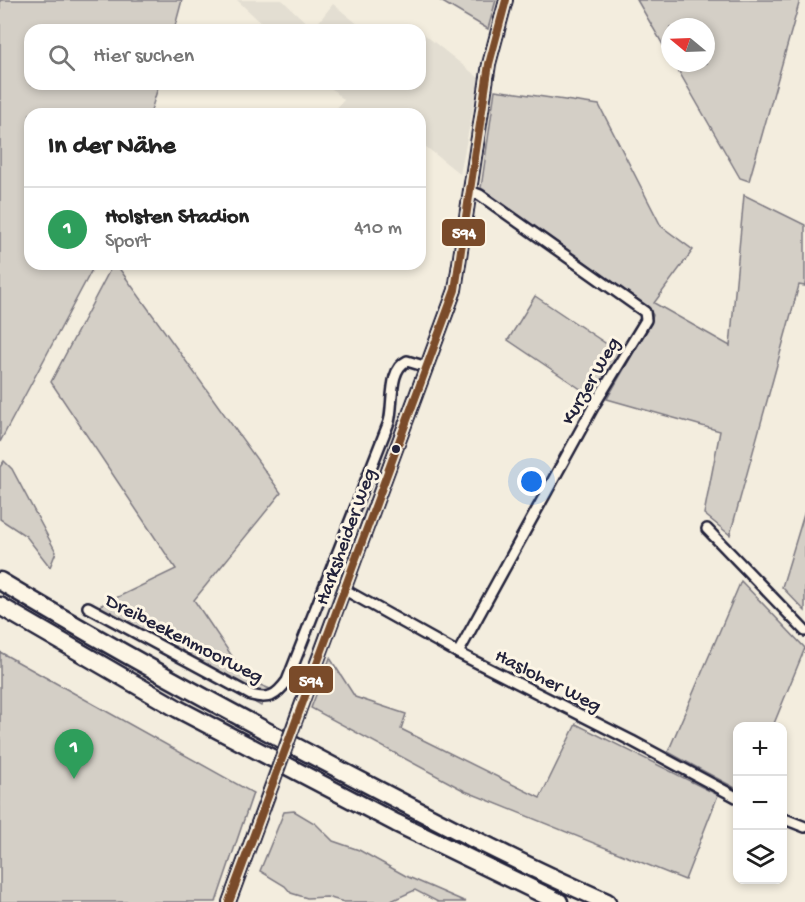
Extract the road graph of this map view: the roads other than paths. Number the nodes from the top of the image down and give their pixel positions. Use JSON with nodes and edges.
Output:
{"nodes":[{"id":1,"x":506,"y":0,"type":"edge"},
{"id":2,"x":470,"y":190,"type":"junction"},
{"id":3,"x":427,"y":367,"type":"junction"},
{"id":4,"x":707,"y":529,"type":"dead end"},
{"id":5,"x":0,"y":582,"type":"edge"},
{"id":6,"x":345,"y":590,"type":"junction"},
{"id":7,"x":0,"y":606,"type":"edge"},
{"id":8,"x":88,"y":607,"type":"dead end"},
{"id":9,"x":805,"y":631,"type":"edge"},
{"id":10,"x":458,"y":653,"type":"junction"},
{"id":11,"x":733,"y":795,"type":"edge"},
{"id":12,"x":787,"y":819,"type":"edge"},
{"id":13,"x":805,"y":826,"type":"edge"},
{"id":14,"x":229,"y":902,"type":"edge"},
{"id":15,"x":559,"y":902,"type":"edge"},
{"id":16,"x":607,"y":902,"type":"edge"}],
"edges":[{"from":1,"to":2,"type":"main road","name":"Harksheider Weg"},
{"from":2,"to":3,"type":"main road","name":"Harksheider Weg"},
{"from":2,"to":10,"type":"street","name":"Kurzer Weg"},
{"from":3,"to":6,"type":"main road","name":"Harksheider Weg"},
{"from":3,"to":8,"type":"street","name":"Dreibeekenmoorweg"},
{"from":4,"to":9,"type":"street"},
{"from":5,"to":16,"type":"highway"},
{"from":6,"to":10,"type":"street","name":"Hasloher Weg"},
{"from":6,"to":14,"type":"main road","name":"Harksheider Weg","bridge":true},
{"from":7,"to":15,"type":"highway"},
{"from":10,"to":11,"type":"street","name":"Hasloher Weg"},
{"from":12,"to":13,"type":"street"}]}
